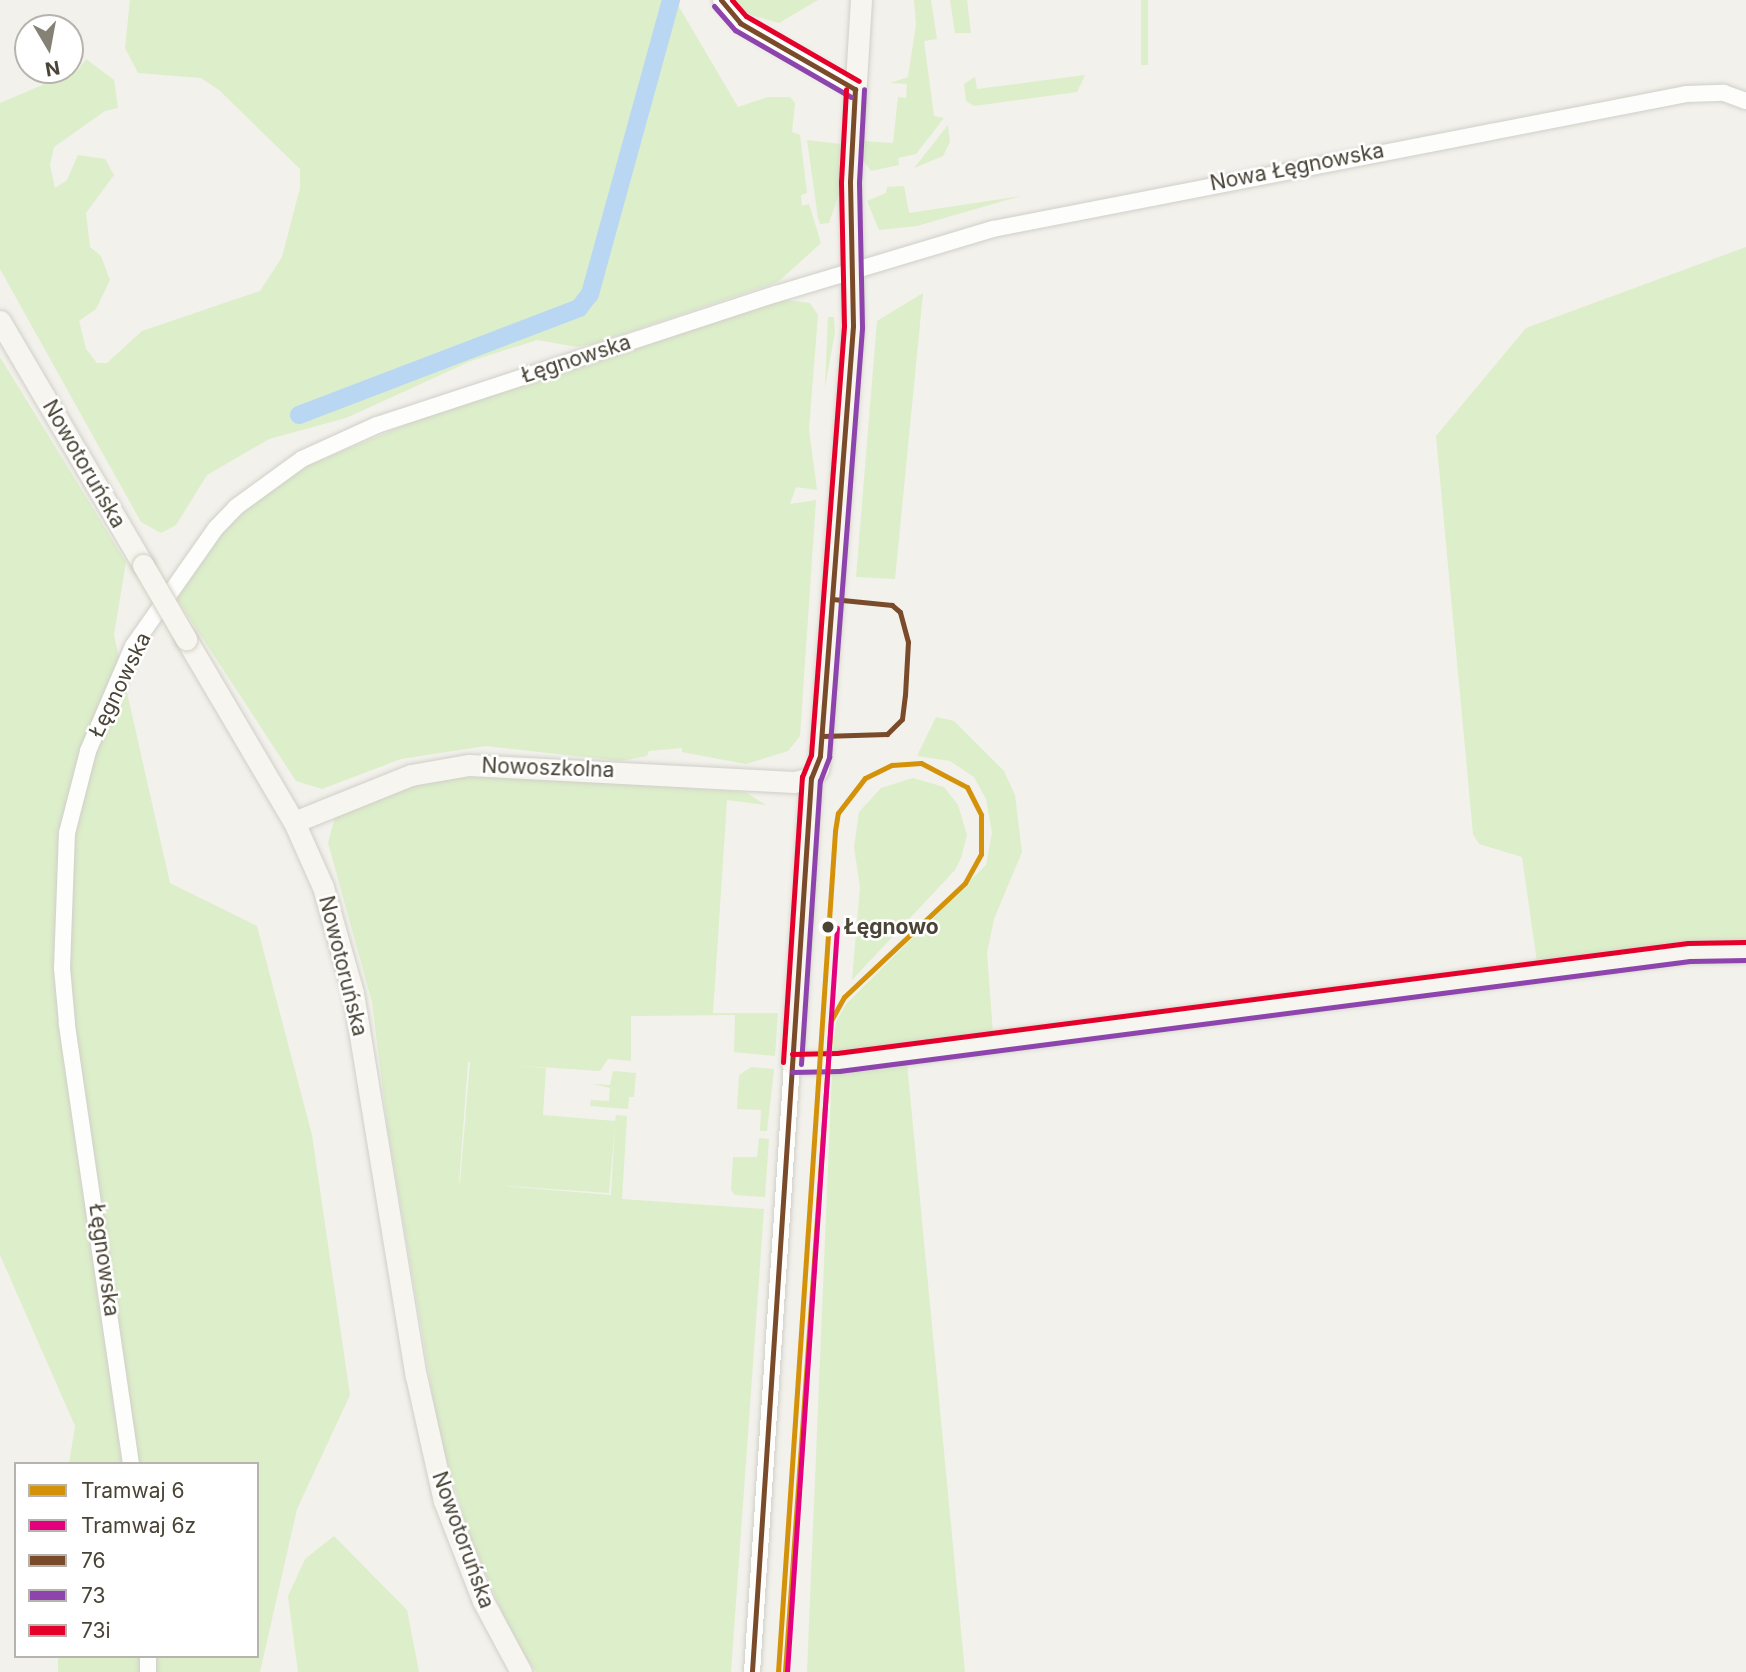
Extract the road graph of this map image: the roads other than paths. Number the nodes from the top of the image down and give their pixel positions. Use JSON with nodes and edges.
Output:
{"nodes":[{"id":1,"x":720,"y":0,"type":"edge"},
{"id":2,"x":861,"y":0,"type":"edge"},
{"id":3,"x":855,"y":89,"type":"junction"},
{"id":4,"x":1746,"y":101,"type":"edge"},
{"id":5,"x":853,"y":272,"type":"junction"},
{"id":6,"x":0,"y":321,"type":"edge"},
{"id":7,"x":811,"y":778,"type":"junction"},
{"id":8,"x":294,"y":822,"type":"junction"},
{"id":9,"x":1746,"y":951,"type":"edge"},
{"id":10,"x":792,"y":1063,"type":"junction"},
{"id":11,"x":131,"y":1462,"type":"edge"},
{"id":12,"x":520,"y":1672,"type":"edge"},
{"id":13,"x":752,"y":1672,"type":"edge"}],
"edges":[{"from":1,"to":3,"type":"street"},
{"from":2,"to":3,"type":"street"},
{"from":3,"to":5,"type":"street"},
{"from":4,"to":5,"type":"street","name":"Nowa Łęgnowska"},
{"from":5,"to":7,"type":"street"},
{"from":5,"to":11,"type":"street","name":"Łęgnowska"},
{"from":6,"to":8,"type":"street","name":"Nowotoruńska","bridge":true},
{"from":7,"to":8,"type":"street","name":"Nowoszkolna"},
{"from":7,"to":10,"type":"street"},
{"from":8,"to":12,"type":"street","name":"Nowotoruńska"},
{"from":9,"to":10,"type":"street"},
{"from":10,"to":13,"type":"street"}]}
